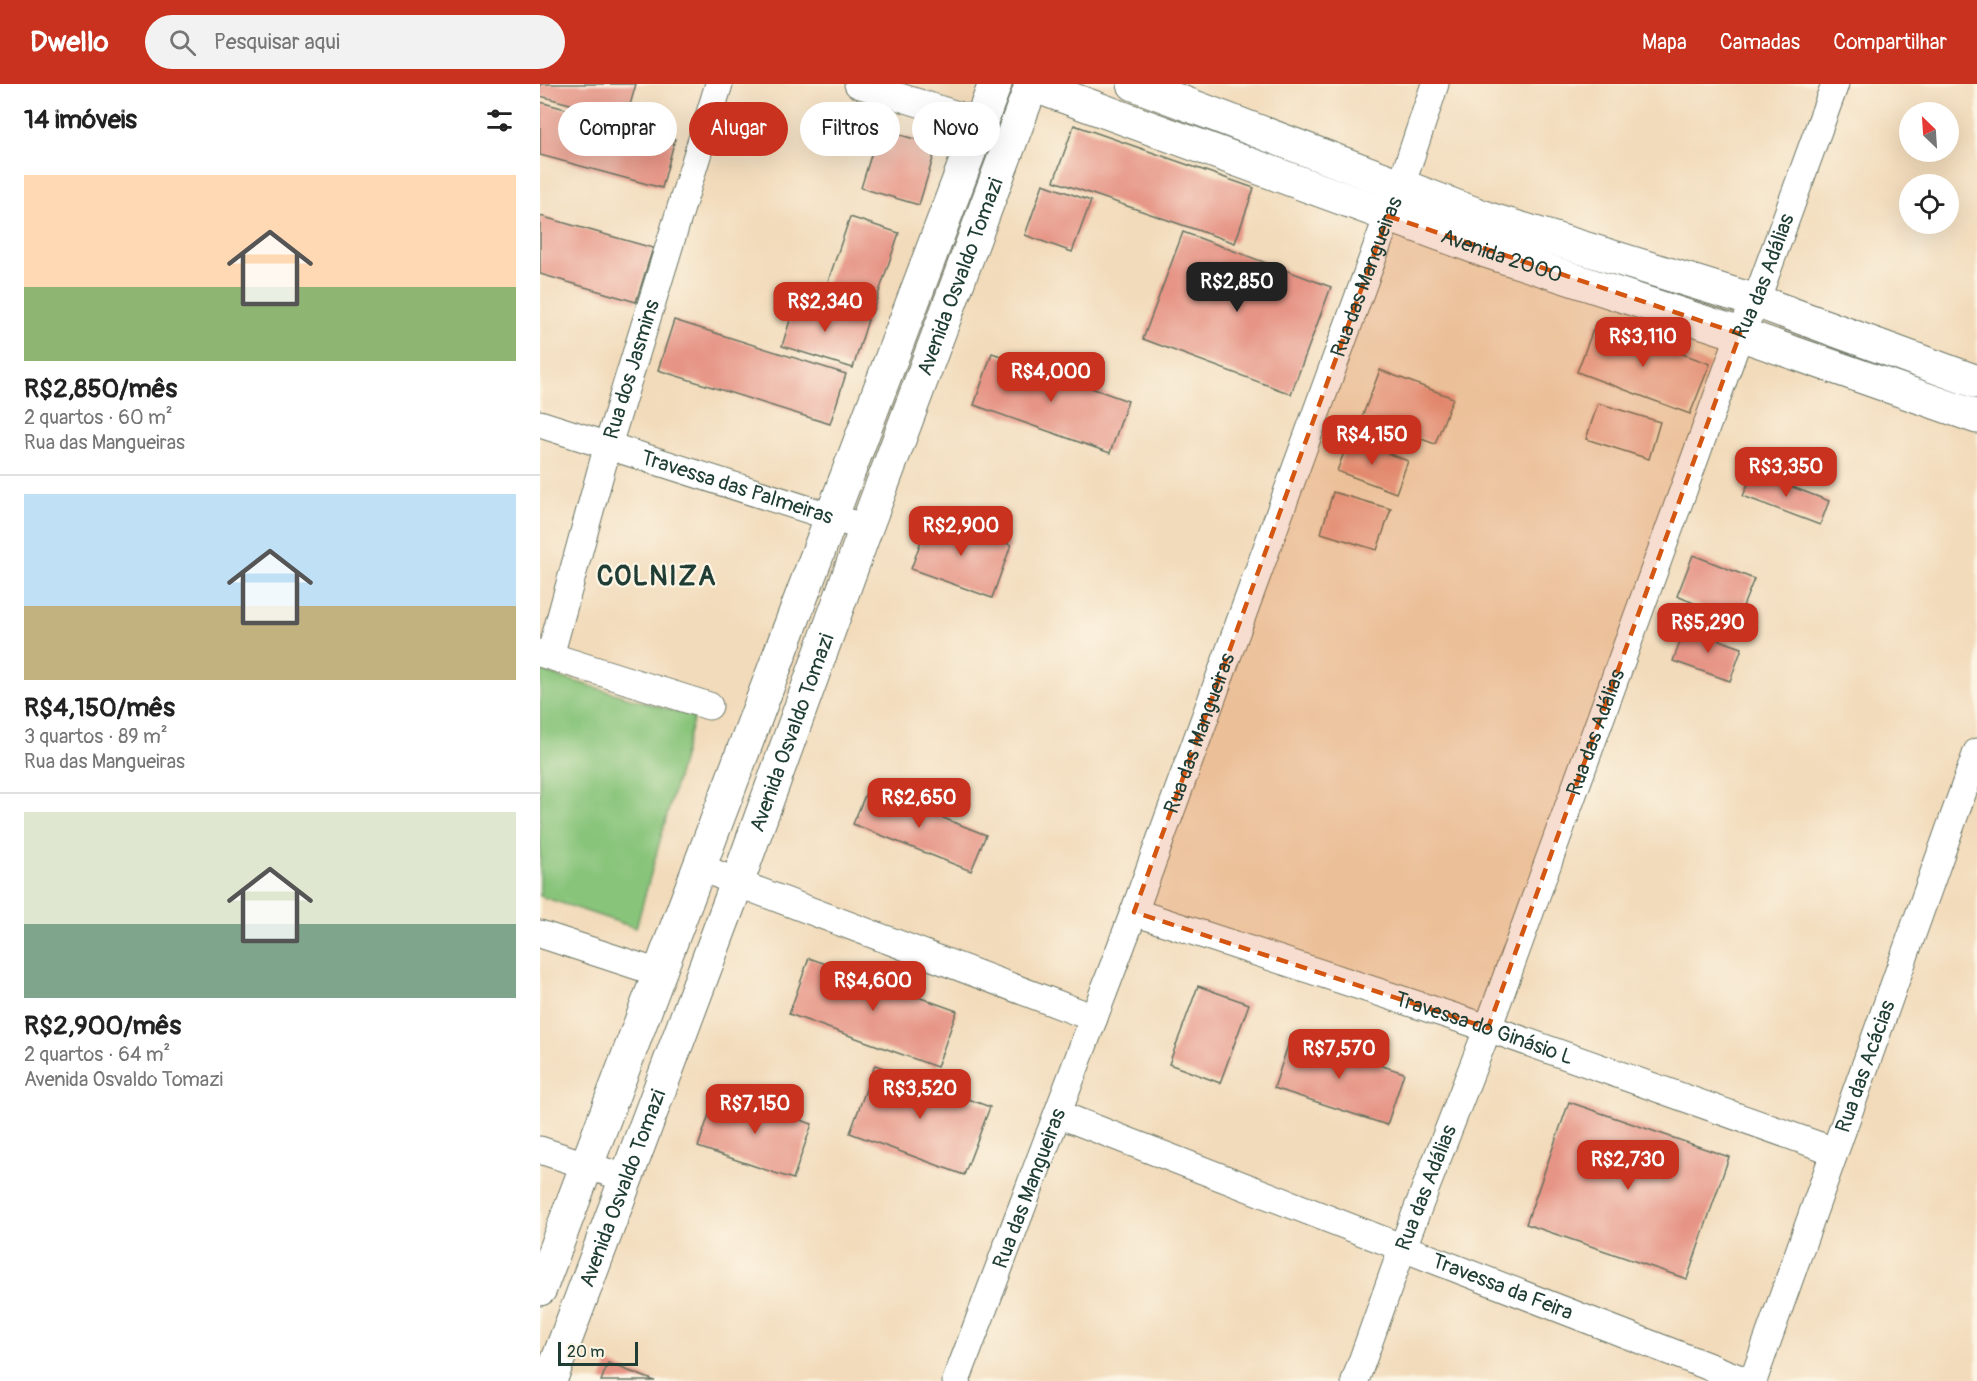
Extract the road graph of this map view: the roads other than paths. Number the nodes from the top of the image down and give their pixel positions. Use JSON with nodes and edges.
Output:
{"nodes":[{"id":1,"x":719,"y":84,"type":"edge"},
{"id":2,"x":858,"y":84,"type":"edge"},
{"id":3,"x":995,"y":84,"type":"edge"},
{"id":4,"x":1032,"y":84,"type":"edge"},
{"id":5,"x":1134,"y":84,"type":"edge"},
{"id":6,"x":1436,"y":84,"type":"edge"},
{"id":7,"x":1835,"y":84,"type":"edge"},
{"id":8,"x":916,"y":102,"type":"edge"},
{"id":9,"x":988,"y":102,"type":"edge"},
{"id":10,"x":967,"y":156,"type":"edge"},
{"id":11,"x":1401,"y":186,"type":"junction"},
{"id":12,"x":1388,"y":216,"type":"junction"},
{"id":13,"x":1756,"y":301,"type":"junction"},
{"id":14,"x":1740,"y":334,"type":"junction"},
{"id":15,"x":1977,"y":382,"type":"edge"},
{"id":16,"x":1977,"y":417,"type":"edge"},
{"id":17,"x":540,"y":424,"type":"edge"},
{"id":18,"x":608,"y":445,"type":"junction"},
{"id":19,"x":832,"y":517,"type":"junction"},
{"id":20,"x":866,"y":528,"type":"junction"},
{"id":21,"x":545,"y":655,"type":"edge"},
{"id":22,"x":709,"y":706,"type":"dead end"},
{"id":23,"x":1977,"y":752,"type":"edge"},
{"id":24,"x":699,"y":866,"type":"junction"},
{"id":25,"x":737,"y":883,"type":"junction"},
{"id":26,"x":1134,"y":912,"type":"junction"},
{"id":27,"x":540,"y":934,"type":"edge"},
{"id":28,"x":659,"y":973,"type":"junction"},
{"id":29,"x":1094,"y":1018,"type":"junction"},
{"id":30,"x":1488,"y":1028,"type":"junction"},
{"id":31,"x":1058,"y":1114,"type":"junction"},
{"id":32,"x":540,"y":1149,"type":"edge"},
{"id":33,"x":1834,"y":1151,"type":"junction"},
{"id":34,"x":587,"y":1165,"type":"junction"},
{"id":35,"x":625,"y":1178,"type":"junction"},
{"id":36,"x":1402,"y":1248,"type":"junction"},
{"id":37,"x":540,"y":1289,"type":"edge"},
{"id":38,"x":550,"y":1381,"type":"edge"},
{"id":39,"x":957,"y":1381,"type":"edge"},
{"id":40,"x":1355,"y":1381,"type":"edge"},
{"id":41,"x":1746,"y":1381,"type":"edge"},
{"id":42,"x":1753,"y":1381,"type":"edge"}],
"edges":[{"from":1,"to":18,"type":"street","name":"Rua dos Jasmins"},
{"from":2,"to":8,"type":"street"},
{"from":3,"to":9,"type":"street","name":"Avenida Osvaldo Tomazi"},
{"from":4,"to":12,"type":"street","name":"Avenida 2000"},
{"from":4,"to":20,"type":"street","name":"Avenida Osvaldo Tomazi"},
{"from":5,"to":11,"type":"street","name":"Avenida 2000"},
{"from":6,"to":11,"type":"street","name":"Rua das Mangueiras"},
{"from":7,"to":13,"type":"street","name":"Rua das Adálias"},
{"from":10,"to":19,"type":"street","name":"Avenida Osvaldo Tomazi"},
{"from":11,"to":12,"type":"street","name":"Rua das Mangueiras"},
{"from":11,"to":13,"type":"street","name":"Avenida 2000"},
{"from":12,"to":14,"type":"street","name":"Avenida 2000"},
{"from":12,"to":26,"type":"street","name":"Rua das Mangueiras"},
{"from":13,"to":14,"type":"street","name":"Rua das Adálias"},
{"from":13,"to":15,"type":"street","name":"Avenida 2000"},
{"from":14,"to":16,"type":"street","name":"Avenida 2000"},
{"from":14,"to":30,"type":"street","name":"Rua das Adálias"},
{"from":17,"to":18,"type":"street","name":"Travessa das Palmeiras"},
{"from":18,"to":19,"type":"street","name":"Travessa das Palmeiras"},
{"from":18,"to":21,"type":"street","name":"Rua dos Jasmins"},
{"from":19,"to":20,"type":"street","name":"Travessa das Palmeiras"},
{"from":19,"to":24,"type":"street","name":"Avenida Osvaldo Tomazi"},
{"from":20,"to":25,"type":"street","name":"Avenida Osvaldo Tomazi"},
{"from":21,"to":22,"type":"street"},
{"from":23,"to":33,"type":"street","name":"Rua das Acácias"},
{"from":24,"to":25,"type":"street"},
{"from":24,"to":28,"type":"street","name":"Avenida Osvaldo Tomazi"},
{"from":25,"to":29,"type":"street"},
{"from":25,"to":35,"type":"street","name":"Avenida Osvaldo Tomazi"},
{"from":26,"to":29,"type":"street","name":"Rua das Mangueiras"},
{"from":26,"to":30,"type":"street","name":"Travessa do Ginásio L"},
{"from":27,"to":28,"type":"street"},
{"from":28,"to":34,"type":"street","name":"Avenida Osvaldo Tomazi"},
{"from":29,"to":31,"type":"street","name":"Rua das Mangueiras"},
{"from":30,"to":33,"type":"street","name":"Travessa do Ginásio L"},
{"from":30,"to":36,"type":"street","name":"Rua das Adálias"},
{"from":31,"to":36,"type":"street","name":"Travessa da Feira"},
{"from":31,"to":39,"type":"street","name":"Rua das Mangueiras"},
{"from":32,"to":34,"type":"street"},
{"from":33,"to":42,"type":"street","name":"Rua das Acácias"},
{"from":34,"to":35,"type":"street"},
{"from":34,"to":37,"type":"street","name":"Avenida Osvaldo Tomazi"},
{"from":35,"to":38,"type":"street","name":"Avenida Osvaldo Tomazi"},
{"from":36,"to":40,"type":"street","name":"Rua das Adálias"},
{"from":36,"to":41,"type":"street","name":"Travessa da Feira"}]}
